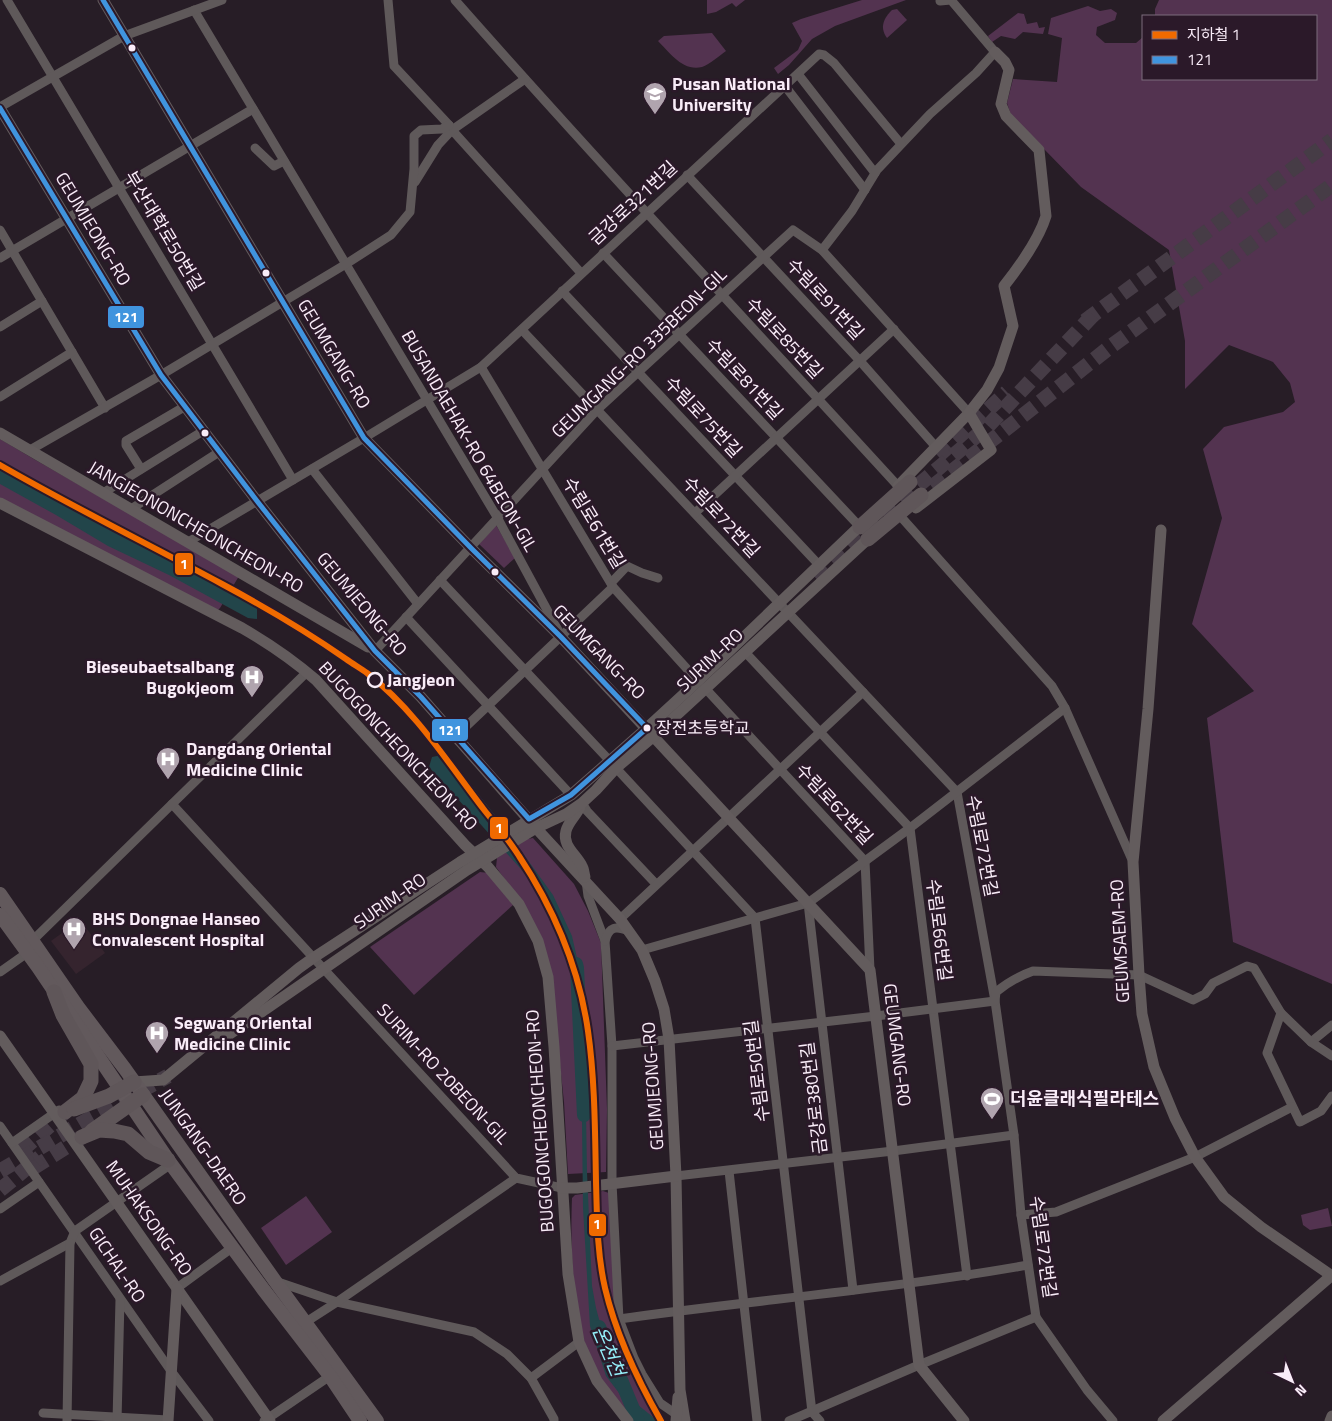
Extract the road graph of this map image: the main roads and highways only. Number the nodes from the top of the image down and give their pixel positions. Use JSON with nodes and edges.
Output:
{"nodes":[{"id":1,"x":103,"y":0,"type":"edge"},
{"id":2,"x":995,"y":52,"type":"road end"},
{"id":3,"x":0,"y":108,"type":"edge"},
{"id":4,"x":969,"y":412,"type":"junction"},
{"id":5,"x":0,"y":433,"type":"edge"},
{"id":6,"x":904,"y":484,"type":"joint"},
{"id":7,"x":921,"y":495,"type":"tunnel mouth"},
{"id":8,"x":0,"y":503,"type":"edge"},
{"id":9,"x":901,"y":515,"type":"junction"},
{"id":10,"x":1161,"y":530,"type":"dead end"},
{"id":11,"x":864,"y":533,"type":"junction"},
{"id":12,"x":784,"y":608,"type":"junction"},
{"id":13,"x":375,"y":651,"type":"junction"},
{"id":14,"x":702,"y":685,"type":"junction"},
{"id":15,"x":650,"y":732,"type":"junction"},
{"id":16,"x":612,"y":764,"type":"junction"},
{"id":17,"x":582,"y":803,"type":"junction"},
{"id":18,"x":533,"y":824,"type":"junction"},
{"id":19,"x":480,"y":856,"type":"junction"},
{"id":20,"x":586,"y":881,"type":"junction"},
{"id":21,"x":0,"y":894,"type":"edge"},
{"id":22,"x":0,"y":915,"type":"edge"},
{"id":23,"x":30,"y":947,"type":"junction"},
{"id":24,"x":54,"y":992,"type":"junction"},
{"id":25,"x":0,"y":1036,"type":"edge"},
{"id":26,"x":163,"y":1080,"type":"junction"},
{"id":27,"x":132,"y":1093,"type":"junction"},
{"id":28,"x":60,"y":1113,"type":"junction"},
{"id":29,"x":170,"y":1162,"type":"junction"},
{"id":30,"x":676,"y":1176,"type":"junction"},
{"id":31,"x":562,"y":1188,"type":"junction"},
{"id":32,"x":1331,"y":1276,"type":"edge"},
{"id":33,"x":177,"y":1288,"type":"junction"},
{"id":34,"x":1332,"y":1416,"type":"edge"},
{"id":35,"x":679,"y":1419,"type":"edge"},
{"id":36,"x":267,"y":1420,"type":"edge"},
{"id":37,"x":168,"y":1421,"type":"edge"},
{"id":38,"x":360,"y":1421,"type":"edge"},
{"id":39,"x":377,"y":1421,"type":"edge"},
{"id":40,"x":628,"y":1421,"type":"edge"},
{"id":41,"x":964,"y":1421,"type":"edge"},
{"id":42,"x":1163,"y":1421,"type":"edge"},
{"id":43,"x":1330,"y":1421,"type":"edge"}],
"edges":[{"from":1,"to":15,"type":"main road","name":"GEUMGANG-RO"},
{"from":2,"to":4,"type":"main road"},
{"from":3,"to":13,"type":"main road","name":"GEUMJEONG-RO"},
{"from":4,"to":6,"type":"main road"},
{"from":4,"to":9,"type":"main road"},
{"from":5,"to":13,"type":"main road","name":"JANGJEONONCHEONCHEON-RO"},
{"from":6,"to":11,"type":"highway"},
{"from":7,"to":9,"type":"highway"},
{"from":8,"to":19,"type":"main road","name":"BUGOGONCHEONCHEON-RO"},
{"from":9,"to":11,"type":"highway"},
{"from":10,"to":32,"type":"main road","name":"GEUMSAEM-RO"},
{"from":11,"to":12,"type":"main road","name":"SURIM-RO"},
{"from":11,"to":12,"type":"main road","name":"SURIM-RO"},
{"from":12,"to":14,"type":"main road","name":"SURIM-RO"},
{"from":12,"to":14,"type":"main road","name":"SURIM-RO"},
{"from":13,"to":18,"type":"main road","name":"GEUMJEONG-RO"},
{"from":14,"to":15,"type":"main road","name":"SURIM-RO"},
{"from":15,"to":16,"type":"main road","name":"SURIM-RO"},
{"from":15,"to":41,"type":"main road","name":"GEUMGANG-RO"},
{"from":16,"to":17,"type":"main road","name":"SURIM-RO"},
{"from":16,"to":18,"type":"main road","name":"SURIM-RO"},
{"from":17,"to":18,"type":"main road","name":"SURIM-RO"},
{"from":17,"to":20,"type":"main road"},
{"from":18,"to":19,"type":"main road","name":"SURIM-RO"},
{"from":18,"to":20,"type":"main road","name":"GEUMJEONG-RO"},
{"from":19,"to":26,"type":"main road","name":"SURIM-RO"},
{"from":19,"to":26,"type":"main road","name":"SURIM-RO"},
{"from":19,"to":31,"type":"main road","name":"BUGOGONCHEONCHEON-RO"},
{"from":20,"to":30,"type":"main road","name":"GEUMJEONG-RO"},
{"from":21,"to":23,"type":"main road","name":"JUNGANG-DAERO"},
{"from":22,"to":23,"type":"main road","name":"JUNGANG-DAERO"},
{"from":23,"to":24,"type":"main road","name":"JUNGANG-DAERO"},
{"from":23,"to":27,"type":"main road","name":"JUNGANG-DAERO"},
{"from":24,"to":27,"type":"main road","name":"JUNGANG-DAERO"},
{"from":24,"to":28,"type":"highway"},
{"from":25,"to":28,"type":"main road","name":"MUHAKSONG-RO"},
{"from":26,"to":27,"type":"main road"},
{"from":27,"to":28,"type":"highway"},
{"from":27,"to":29,"type":"main road","name":"JUNGANG-DAERO"},
{"from":27,"to":29,"type":"highway"},
{"from":27,"to":39,"type":"main road","name":"JUNGANG-DAERO"},
{"from":28,"to":33,"type":"main road","name":"MUHAKSONG-RO"},
{"from":29,"to":38,"type":"main road","name":"JUNGANG-DAERO"},
{"from":30,"to":31,"type":"main road"},
{"from":30,"to":35,"type":"main road","name":"GEUMJEONG-RO"},
{"from":31,"to":40,"type":"main road","name":"BUGOGONCHEONCHEON-RO"},
{"from":32,"to":42,"type":"main road"},
{"from":33,"to":36,"type":"main road","name":"MUHAKSONG-RO"},
{"from":33,"to":37,"type":"main road"},
{"from":34,"to":43,"type":"main road"}]}
